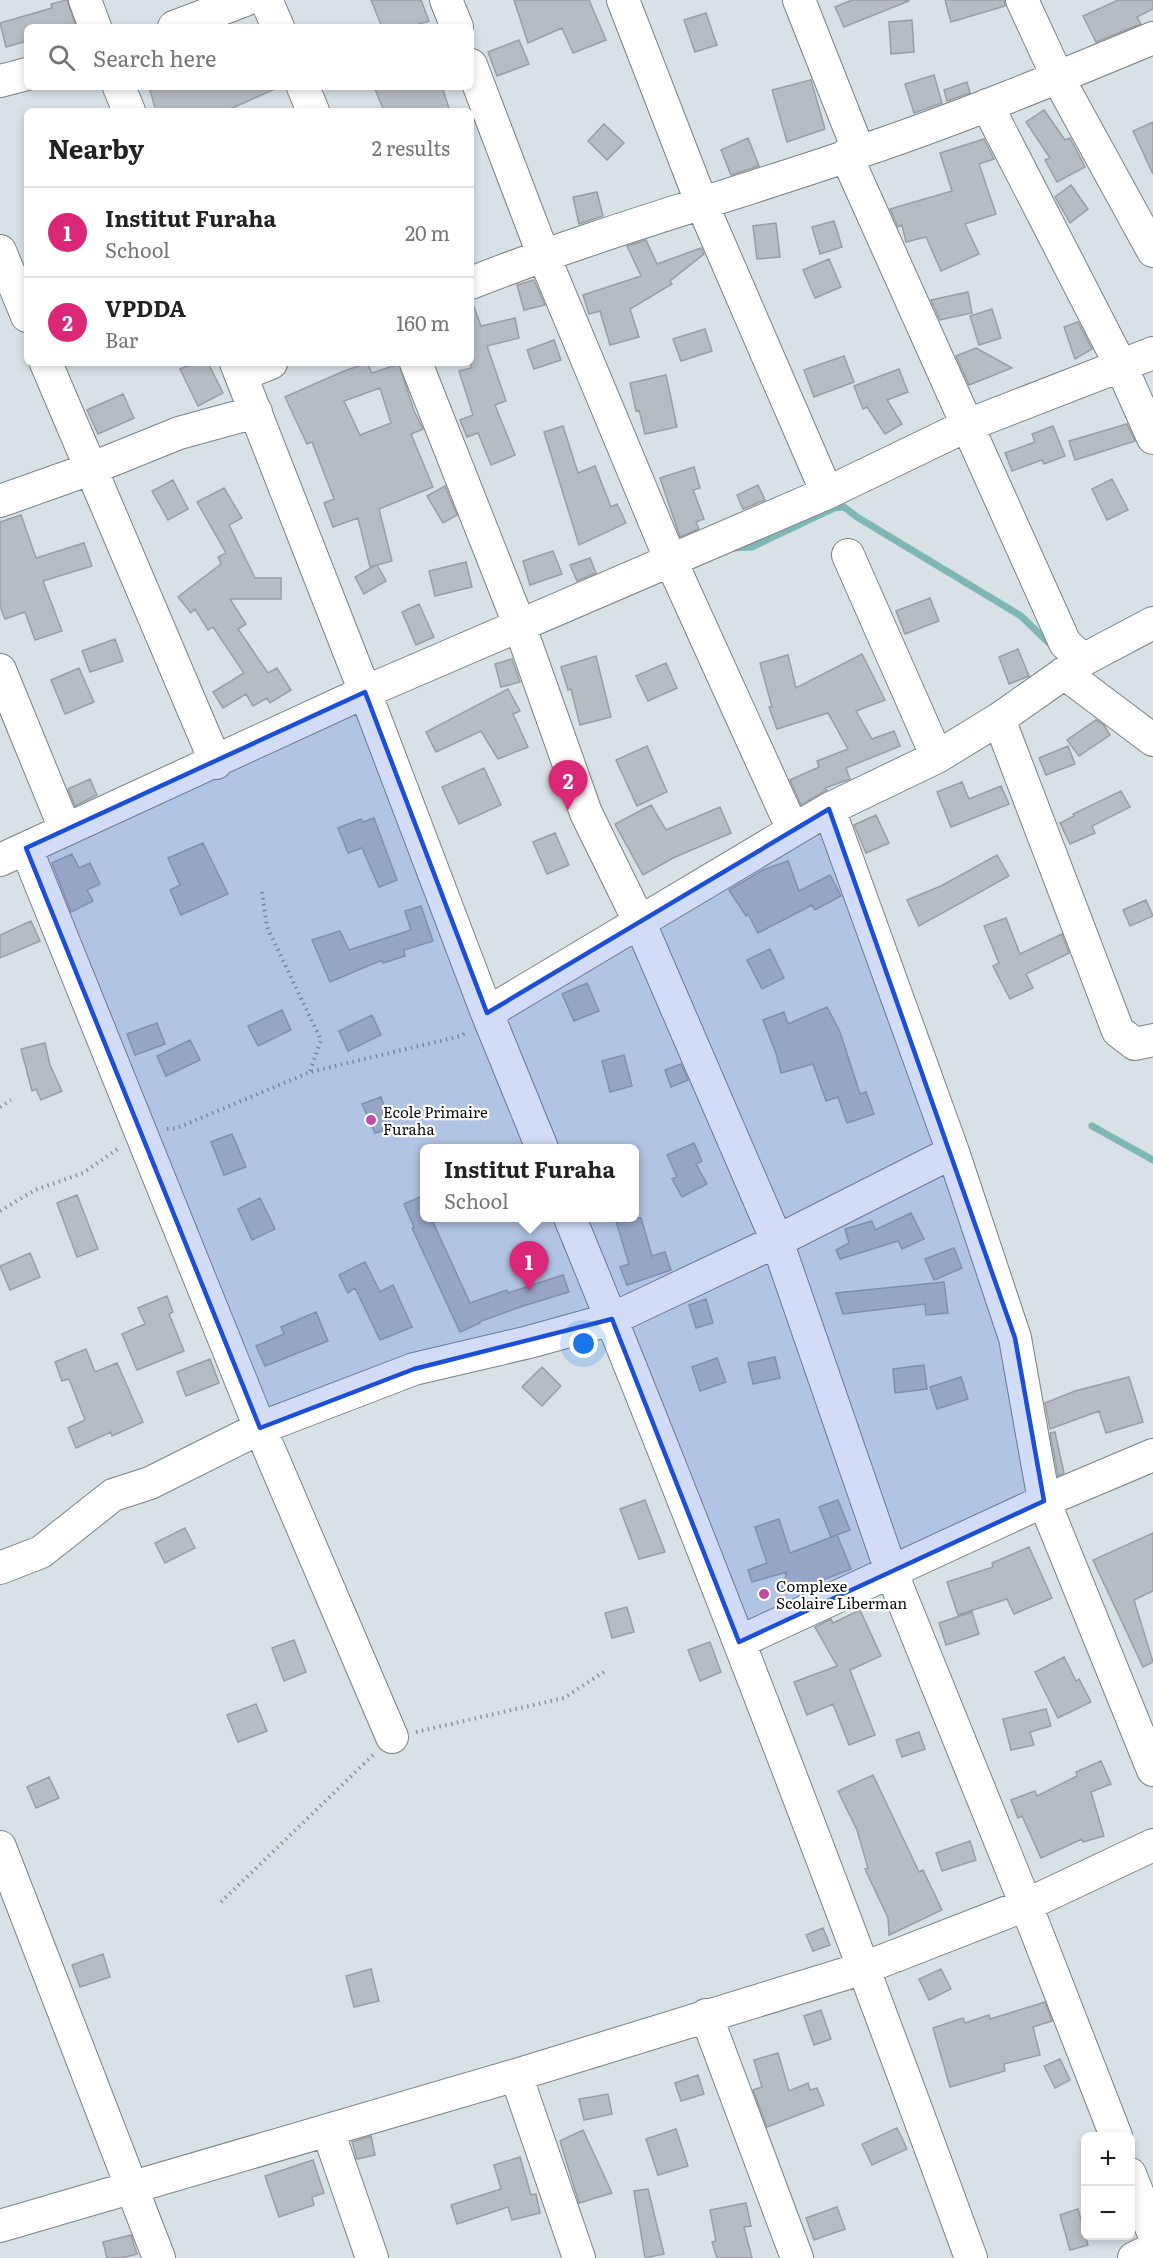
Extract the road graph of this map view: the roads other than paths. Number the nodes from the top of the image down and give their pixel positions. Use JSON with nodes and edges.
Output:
{"nodes":[{"id":1,"x":85,"y":0,"type":"edge"},
{"id":2,"x":245,"y":0,"type":"edge"},
{"id":3,"x":266,"y":0,"type":"edge"},
{"id":4,"x":446,"y":0,"type":"edge"},
{"id":5,"x":623,"y":0,"type":"edge"},
{"id":6,"x":800,"y":0,"type":"edge"},
{"id":7,"x":1022,"y":0,"type":"edge"},
{"id":8,"x":94,"y":24,"type":"edge"},
{"id":9,"x":182,"y":24,"type":"edge"},
{"id":10,"x":277,"y":24,"type":"edge"},
{"id":11,"x":456,"y":24,"type":"edge"},
{"id":12,"x":1153,"y":38,"type":"edge"},
{"id":13,"x":474,"y":72,"type":"edge"},
{"id":14,"x":24,"y":75,"type":"edge"},
{"id":15,"x":1058,"y":78,"type":"junction"},
{"id":16,"x":0,"y":81,"type":"edge"},
{"id":17,"x":120,"y":90,"type":"edge"},
{"id":18,"x":304,"y":90,"type":"edge"},
{"id":19,"x":987,"y":105,"type":"junction"},
{"id":20,"x":128,"y":108,"type":"edge"},
{"id":21,"x":312,"y":108,"type":"edge"},
{"id":22,"x":853,"y":154,"type":"junction"},
{"id":23,"x":702,"y":204,"type":"junction"},
{"id":24,"x":1153,"y":250,"type":"edge"},
{"id":25,"x":0,"y":251,"type":"edge"},
{"id":26,"x":543,"y":254,"type":"junction"},
{"id":27,"x":474,"y":282,"type":"edge"},
{"id":28,"x":24,"y":309,"type":"edge"},
{"id":29,"x":1153,"y":353,"type":"edge"},
{"id":30,"x":47,"y":366,"type":"edge"},
{"id":31,"x":254,"y":366,"type":"edge"},
{"id":32,"x":417,"y":366,"type":"edge"},
{"id":33,"x":1121,"y":366,"type":"junction"},
{"id":34,"x":238,"y":369,"type":"edge"},
{"id":35,"x":256,"y":412,"type":"junction"},
{"id":36,"x":968,"y":425,"type":"junction"},
{"id":37,"x":1153,"y":438,"type":"edge"},
{"id":38,"x":90,"y":469,"type":"junction"},
{"id":39,"x":827,"y":493,"type":"junction"},
{"id":40,"x":0,"y":501,"type":"edge"},
{"id":41,"x":848,"y":555,"type":"dead end"},
{"id":42,"x":671,"y":561,"type":"junction"},
{"id":43,"x":1153,"y":623,"type":"edge"},
{"id":44,"x":519,"y":624,"type":"junction"},
{"id":45,"x":1074,"y":667,"type":"junction"},
{"id":46,"x":0,"y":670,"type":"edge"},
{"id":47,"x":365,"y":692,"type":"junction"},
{"id":48,"x":999,"y":719,"type":"junction"},
{"id":49,"x":1153,"y":740,"type":"edge"},
{"id":50,"x":937,"y":757,"type":"junction"},
{"id":51,"x":216,"y":763,"type":"junction"},
{"id":52,"x":829,"y":809,"type":"junction"},
{"id":53,"x":65,"y":829,"type":"junction"},
{"id":54,"x":793,"y":830,"type":"junction"},
{"id":55,"x":13,"y":854,"type":"edge"},
{"id":56,"x":639,"y":921,"type":"junction"},
{"id":57,"x":487,"y":1013,"type":"junction"},
{"id":58,"x":1153,"y":1040,"type":"edge"},
{"id":59,"x":540,"y":1144,"type":"edge"},
{"id":60,"x":953,"y":1152,"type":"junction"},
{"id":61,"x":572,"y":1222,"type":"edge"},
{"id":62,"x":777,"y":1241,"type":"junction"},
{"id":63,"x":612,"y":1318,"type":"junction"},
{"id":64,"x":260,"y":1428,"type":"junction"},
{"id":65,"x":1153,"y":1455,"type":"edge"},
{"id":66,"x":1044,"y":1501,"type":"junction"},
{"id":67,"x":0,"y":1568,"type":"edge"},
{"id":68,"x":891,"y":1571,"type":"junction"},
{"id":69,"x":739,"y":1642,"type":"junction"},
{"id":70,"x":392,"y":1737,"type":"road end"},
{"id":71,"x":1153,"y":1770,"type":"edge"},
{"id":72,"x":1153,"y":1845,"type":"edge"},
{"id":73,"x":0,"y":1847,"type":"edge"},
{"id":74,"x":1026,"y":1905,"type":"junction"},
{"id":75,"x":864,"y":1968,"type":"junction"},
{"id":76,"x":705,"y":2016,"type":"junction"},
{"id":77,"x":516,"y":2075,"type":"junction"},
{"id":78,"x":328,"y":2131,"type":"junction"},
{"id":79,"x":1114,"y":2132,"type":"edge"},
{"id":80,"x":1135,"y":2185,"type":"edge"},
{"id":81,"x":133,"y":2188,"type":"junction"},
{"id":82,"x":0,"y":2226,"type":"edge"},
{"id":83,"x":1153,"y":2232,"type":"edge"},
{"id":84,"x":1153,"y":2249,"type":"edge"},
{"id":85,"x":159,"y":2258,"type":"edge"},
{"id":86,"x":372,"y":2258,"type":"edge"},
{"id":87,"x":579,"y":2258,"type":"edge"},
{"id":88,"x":797,"y":2258,"type":"edge"},
{"id":89,"x":971,"y":2258,"type":"edge"},
{"id":90,"x":1134,"y":2258,"type":"edge"}],
"edges":[{"from":1,"to":8,"type":"street"},
{"from":2,"to":9,"type":"street"},
{"from":3,"to":10,"type":"street"},
{"from":4,"to":11,"type":"street"},
{"from":5,"to":23,"type":"street"},
{"from":6,"to":22,"type":"street"},
{"from":7,"to":15,"type":"street"},
{"from":12,"to":15,"type":"street"},
{"from":13,"to":26,"type":"street"},
{"from":14,"to":16,"type":"street"},
{"from":15,"to":19,"type":"street"},
{"from":15,"to":24,"type":"street"},
{"from":17,"to":20,"type":"street"},
{"from":18,"to":21,"type":"street"},
{"from":19,"to":22,"type":"street"},
{"from":19,"to":33,"type":"street"},
{"from":22,"to":23,"type":"street"},
{"from":22,"to":36,"type":"street"},
{"from":23,"to":26,"type":"street"},
{"from":23,"to":39,"type":"street"},
{"from":25,"to":28,"type":"street"},
{"from":26,"to":27,"type":"street"},
{"from":26,"to":42,"type":"street"},
{"from":29,"to":33,"type":"street"},
{"from":30,"to":38,"type":"street"},
{"from":31,"to":34,"type":"street"},
{"from":32,"to":44,"type":"street"},
{"from":33,"to":36,"type":"street"},
{"from":33,"to":37,"type":"street"},
{"from":34,"to":35,"type":"street"},
{"from":35,"to":38,"type":"street"},
{"from":35,"to":47,"type":"street"},
{"from":36,"to":39,"type":"street"},
{"from":36,"to":45,"type":"street"},
{"from":38,"to":40,"type":"street"},
{"from":38,"to":51,"type":"street"},
{"from":39,"to":42,"type":"street"},
{"from":41,"to":50,"type":"street"},
{"from":42,"to":44,"type":"street"},
{"from":42,"to":54,"type":"street"},
{"from":43,"to":45,"type":"street"},
{"from":44,"to":47,"type":"street"},
{"from":44,"to":56,"type":"street"},
{"from":45,"to":48,"type":"street"},
{"from":45,"to":49,"type":"street"},
{"from":46,"to":53,"type":"street"},
{"from":47,"to":51,"type":"street"},
{"from":47,"to":57,"type":"street"},
{"from":48,"to":50,"type":"street"},
{"from":48,"to":58,"type":"street"},
{"from":50,"to":52,"type":"street"},
{"from":51,"to":53,"type":"street"},
{"from":52,"to":54,"type":"street"},
{"from":52,"to":60,"type":"street"},
{"from":53,"to":55,"type":"street"},
{"from":54,"to":56,"type":"street"},
{"from":55,"to":64,"type":"street"},
{"from":56,"to":57,"type":"street"},
{"from":56,"to":62,"type":"street"},
{"from":57,"to":59,"type":"street"},
{"from":60,"to":62,"type":"street"},
{"from":60,"to":66,"type":"street"},
{"from":61,"to":63,"type":"street"},
{"from":62,"to":63,"type":"street"},
{"from":62,"to":68,"type":"street"},
{"from":63,"to":64,"type":"street"},
{"from":63,"to":69,"type":"street"},
{"from":64,"to":67,"type":"street"},
{"from":64,"to":70,"type":"street"},
{"from":65,"to":66,"type":"street"},
{"from":66,"to":68,"type":"street"},
{"from":66,"to":71,"type":"street"},
{"from":68,"to":69,"type":"street"},
{"from":68,"to":74,"type":"street"},
{"from":69,"to":75,"type":"street"},
{"from":72,"to":74,"type":"street"},
{"from":73,"to":81,"type":"street"},
{"from":74,"to":75,"type":"street"},
{"from":74,"to":79,"type":"street"},
{"from":75,"to":76,"type":"street"},
{"from":75,"to":89,"type":"street"},
{"from":76,"to":77,"type":"street"},
{"from":76,"to":88,"type":"street"},
{"from":77,"to":78,"type":"street"},
{"from":77,"to":87,"type":"street"},
{"from":78,"to":81,"type":"street"},
{"from":78,"to":86,"type":"street"},
{"from":80,"to":83,"type":"street"},
{"from":81,"to":82,"type":"street"},
{"from":81,"to":85,"type":"street"},
{"from":84,"to":90,"type":"street"}]}
